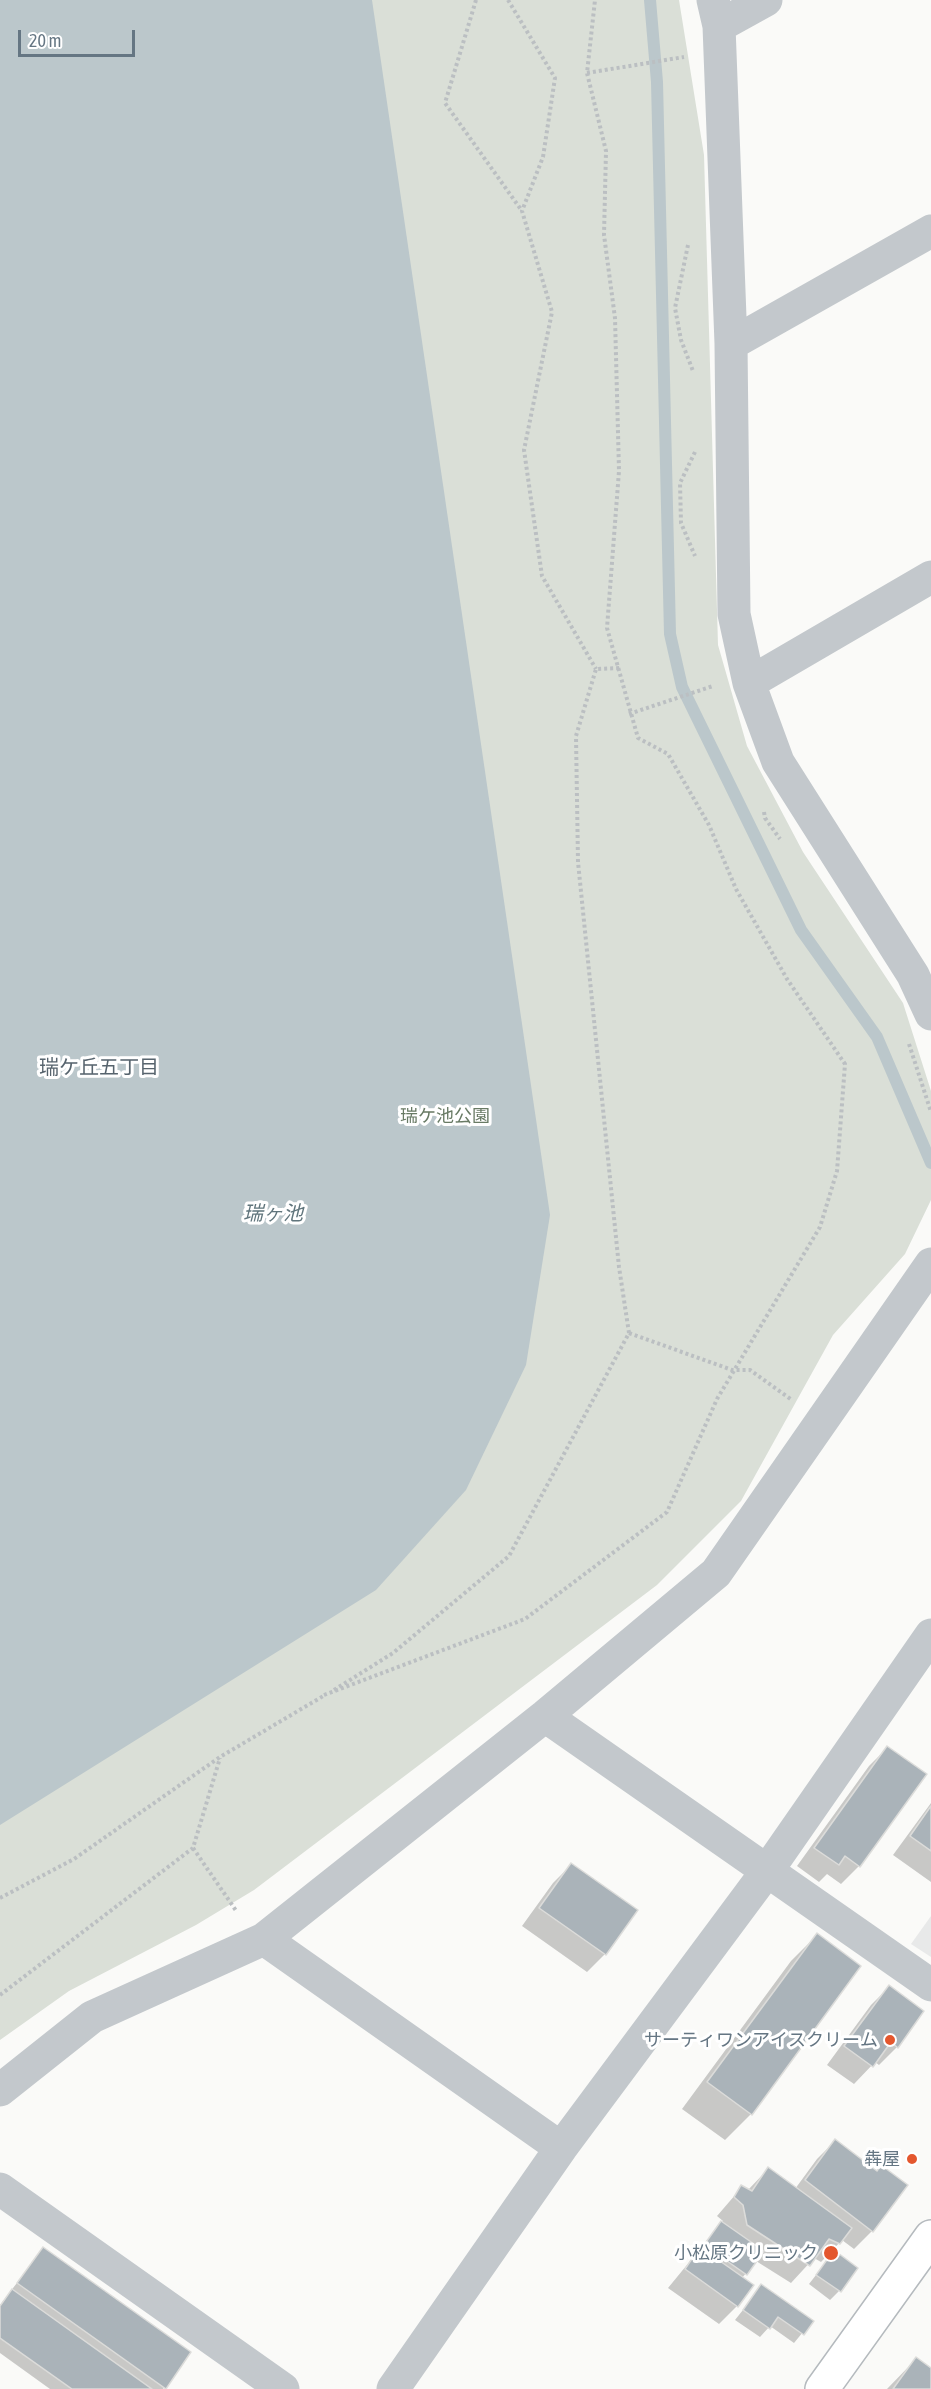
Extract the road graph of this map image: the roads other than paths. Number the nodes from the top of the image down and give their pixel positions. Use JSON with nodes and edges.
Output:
{"nodes":[{"id":1,"x":766,"y":0,"type":"edge"},
{"id":2,"x":716,"y":13,"type":"edge"},
{"id":3,"x":931,"y":231,"type":"edge"},
{"id":4,"x":731,"y":344,"type":"junction"},
{"id":5,"x":931,"y":578,"type":"edge"},
{"id":6,"x":748,"y":679,"type":"junction"},
{"id":7,"x":931,"y":1014,"type":"edge"},
{"id":8,"x":930,"y":1268,"type":"edge"},
{"id":9,"x":931,"y":1635,"type":"edge"},
{"id":10,"x":544,"y":1716,"type":"junction"},
{"id":11,"x":767,"y":1871,"type":"junction"},
{"id":12,"x":264,"y":1939,"type":"junction"},
{"id":13,"x":931,"y":1985,"type":"edge"},
{"id":14,"x":0,"y":2090,"type":"edge"},
{"id":15,"x":561,"y":2148,"type":"junction"},
{"id":16,"x":0,"y":2189,"type":"edge"},
{"id":17,"x":931,"y":2237,"type":"edge"},
{"id":18,"x":283,"y":2389,"type":"edge"},
{"id":19,"x":393,"y":2389,"type":"edge"},
{"id":20,"x":822,"y":2389,"type":"edge"}],
"edges":[{"from":1,"to":2,"type":"street"},
{"from":2,"to":4,"type":"street"},
{"from":3,"to":4,"type":"street"},
{"from":4,"to":6,"type":"street"},
{"from":5,"to":6,"type":"street"},
{"from":6,"to":7,"type":"street"},
{"from":8,"to":10,"type":"street"},
{"from":9,"to":11,"type":"street"},
{"from":10,"to":11,"type":"street"},
{"from":10,"to":12,"type":"street"},
{"from":11,"to":13,"type":"street"},
{"from":11,"to":15,"type":"street"},
{"from":12,"to":14,"type":"street"},
{"from":12,"to":15,"type":"street"},
{"from":15,"to":19,"type":"street"},
{"from":16,"to":18,"type":"street"},
{"from":17,"to":20,"type":"main road"}]}
